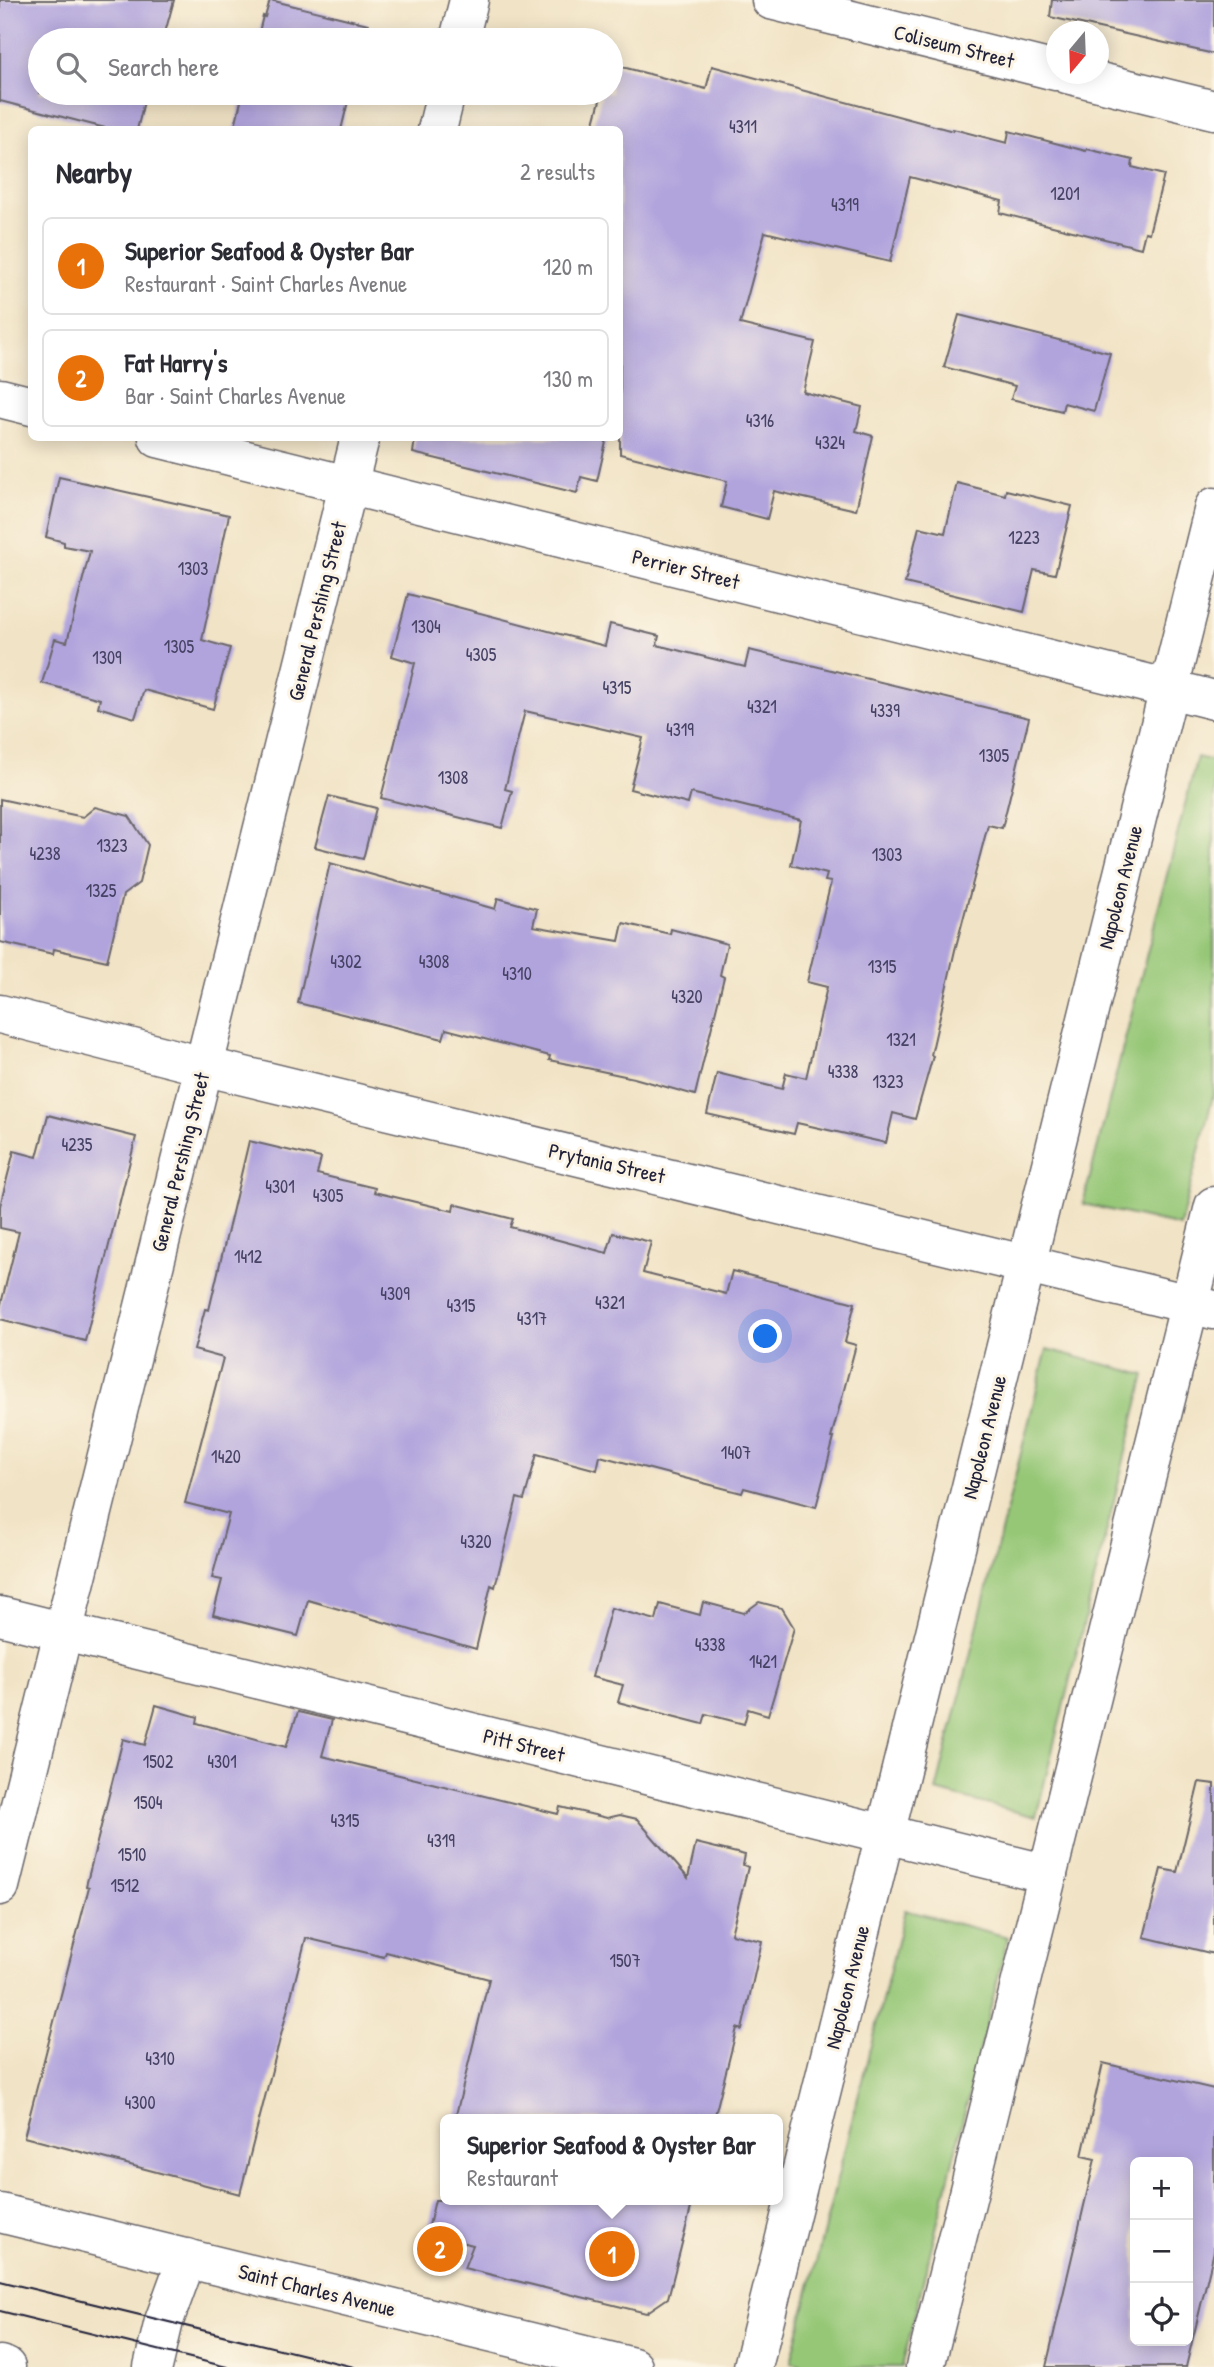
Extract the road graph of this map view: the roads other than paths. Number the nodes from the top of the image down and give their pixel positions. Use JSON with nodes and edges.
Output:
{"nodes":[{"id":1,"x":469,"y":0,"type":"edge"},
{"id":2,"x":771,"y":0,"type":"edge"},
{"id":3,"x":462,"y":28,"type":"edge"},
{"id":4,"x":1046,"y":69,"type":"edge"},
{"id":5,"x":1108,"y":84,"type":"edge"},
{"id":6,"x":443,"y":105,"type":"edge"},
{"id":7,"x":1214,"y":110,"type":"edge"},
{"id":8,"x":438,"y":126,"type":"edge"},
{"id":9,"x":0,"y":398,"type":"edge"},
{"id":10,"x":28,"y":405,"type":"edge"},
{"id":11,"x":170,"y":441,"type":"edge"},
{"id":12,"x":359,"y":441,"type":"edge"},
{"id":13,"x":348,"y":485,"type":"junction"},
{"id":14,"x":1214,"y":507,"type":"edge"},
{"id":15,"x":1169,"y":689,"type":"junction"},
{"id":16,"x":1214,"y":700,"type":"edge"},
{"id":17,"x":0,"y":1014,"type":"edge"},
{"id":18,"x":203,"y":1066,"type":"junction"},
{"id":19,"x":1214,"y":1206,"type":"edge"},
{"id":20,"x":1027,"y":1264,"type":"junction"},
{"id":21,"x":1202,"y":1307,"type":"edge"},
{"id":22,"x":0,"y":1616,"type":"edge"},
{"id":23,"x":63,"y":1632,"type":"junction"},
{"id":24,"x":886,"y":1834,"type":"junction"},
{"id":25,"x":1048,"y":1874,"type":"junction"},
{"id":26,"x":0,"y":1886,"type":"edge"},
{"id":27,"x":0,"y":2213,"type":"edge"},
{"id":28,"x":187,"y":2258,"type":"junction"},
{"id":29,"x":0,"y":2365,"type":"edge"},
{"id":30,"x":6,"y":2367,"type":"edge"},
{"id":31,"x":153,"y":2367,"type":"edge"},
{"id":32,"x":633,"y":2367,"type":"edge"},
{"id":33,"x":753,"y":2367,"type":"edge"},
{"id":34,"x":925,"y":2367,"type":"edge"}],
"edges":[{"from":1,"to":3,"type":"street"},
{"from":2,"to":4,"type":"street","name":"Coliseum Street"},
{"from":5,"to":7,"type":"street"},
{"from":6,"to":8,"type":"street"},
{"from":9,"to":10,"type":"street"},
{"from":11,"to":13,"type":"street","name":"Perrier Street"},
{"from":12,"to":13,"type":"street","name":"General Pershing Street"},
{"from":13,"to":15,"type":"street","name":"Perrier Street"},
{"from":13,"to":18,"type":"street","name":"General Pershing Street"},
{"from":14,"to":15,"type":"street","name":"Napoleon Avenue"},
{"from":15,"to":16,"type":"street","name":"Perrier Street"},
{"from":15,"to":20,"type":"street","name":"Napoleon Avenue"},
{"from":17,"to":18,"type":"street","name":"Prytania Street"},
{"from":18,"to":20,"type":"street","name":"Prytania Street"},
{"from":18,"to":23,"type":"street","name":"General Pershing Street"},
{"from":19,"to":21,"type":"street"},
{"from":20,"to":21,"type":"street","name":"Prytania Street"},
{"from":20,"to":24,"type":"street","name":"Napoleon Avenue"},
{"from":21,"to":25,"type":"street"},
{"from":22,"to":23,"type":"street","name":"Pitt Street"},
{"from":23,"to":24,"type":"street","name":"Pitt Street"},
{"from":23,"to":26,"type":"street","name":"General Pershing Street"},
{"from":24,"to":25,"type":"street","name":"Pitt Street"},
{"from":24,"to":33,"type":"street","name":"Napoleon Avenue"},
{"from":25,"to":34,"type":"street"},
{"from":27,"to":28,"type":"street","name":"Saint Charles Avenue"},
{"from":28,"to":31,"type":"street"},
{"from":28,"to":32,"type":"street","name":"Saint Charles Avenue"},
{"from":29,"to":30,"type":"street"}]}
